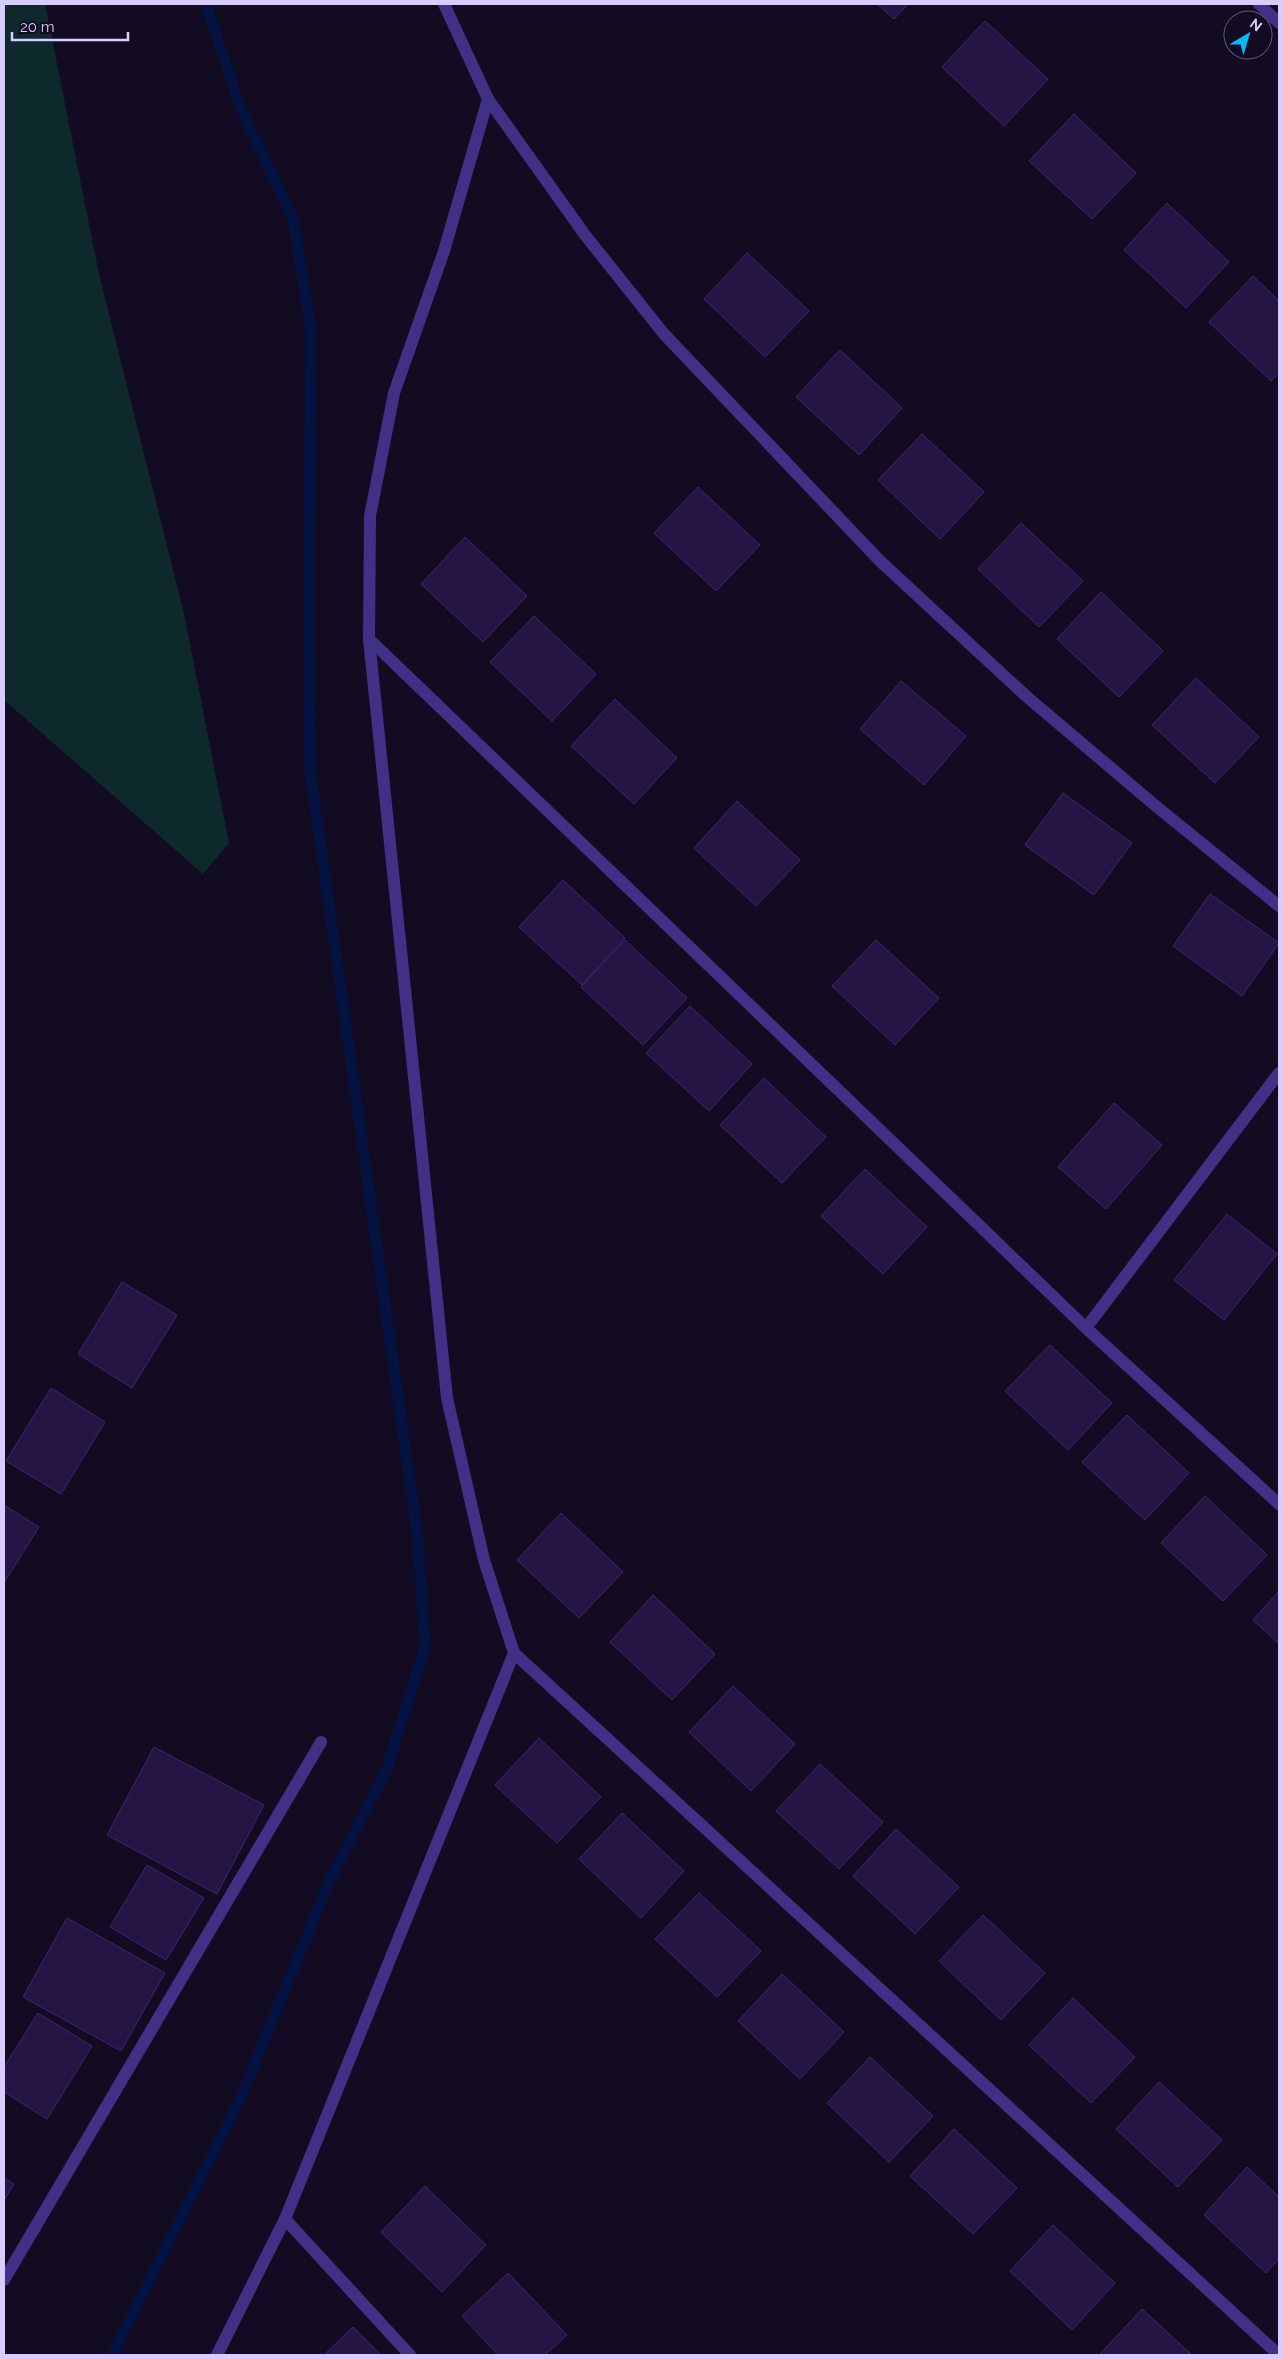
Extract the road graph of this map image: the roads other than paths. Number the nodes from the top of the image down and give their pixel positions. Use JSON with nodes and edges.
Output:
{"nodes":[{"id":1,"x":444,"y":4,"type":"edge"},
{"id":2,"x":1258,"y":4,"type":"edge"},
{"id":3,"x":1279,"y":23,"type":"edge"},
{"id":4,"x":488,"y":99,"type":"junction"},
{"id":5,"x":369,"y":639,"type":"junction"},
{"id":6,"x":1279,"y":906,"type":"edge"},
{"id":7,"x":1279,"y":1073,"type":"edge"},
{"id":8,"x":1086,"y":1328,"type":"junction"},
{"id":9,"x":1279,"y":1504,"type":"edge"},
{"id":10,"x":514,"y":1653,"type":"junction"},
{"id":11,"x":321,"y":1742,"type":"dead end"},
{"id":12,"x":285,"y":2219,"type":"junction"},
{"id":13,"x":4,"y":2280,"type":"edge"},
{"id":14,"x":217,"y":2355,"type":"edge"},
{"id":15,"x":410,"y":2355,"type":"edge"},
{"id":16,"x":1279,"y":2355,"type":"edge"}],
"edges":[{"from":1,"to":4,"type":"street"},
{"from":2,"to":3,"type":"street"},
{"from":4,"to":5,"type":"street"},
{"from":4,"to":6,"type":"street"},
{"from":5,"to":8,"type":"street"},
{"from":5,"to":10,"type":"street"},
{"from":7,"to":8,"type":"street"},
{"from":8,"to":9,"type":"street"},
{"from":10,"to":12,"type":"street"},
{"from":10,"to":16,"type":"street"},
{"from":11,"to":13,"type":"street"},
{"from":12,"to":14,"type":"street"},
{"from":12,"to":15,"type":"street"}]}
